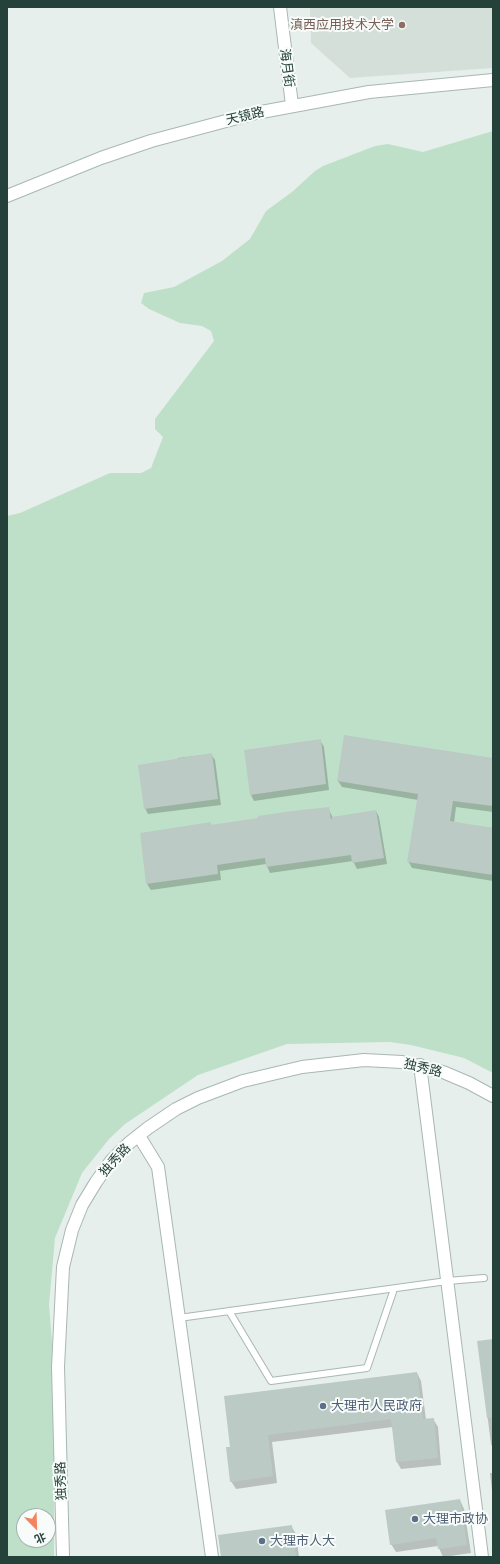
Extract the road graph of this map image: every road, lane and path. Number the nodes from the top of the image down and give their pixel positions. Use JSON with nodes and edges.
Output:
{"nodes":[{"id":1,"x":280,"y":7,"type":"edge"},
{"id":2,"x":493,"y":80,"type":"edge"},
{"id":3,"x":292,"y":105,"type":"junction"},
{"id":4,"x":7,"y":196,"type":"edge"},
{"id":5,"x":420,"y":1065,"type":"junction"},
{"id":6,"x":493,"y":1096,"type":"edge"},
{"id":7,"x":139,"y":1136,"type":"junction"},
{"id":8,"x":484,"y":1278,"type":"dead end"},
{"id":9,"x":447,"y":1281,"type":"junction"},
{"id":10,"x":394,"y":1288,"type":"junction"},
{"id":11,"x":229,"y":1311,"type":"junction"},
{"id":12,"x":179,"y":1318,"type":"junction"},
{"id":13,"x":63,"y":1557,"type":"edge"},
{"id":14,"x":212,"y":1557,"type":"edge"},
{"id":15,"x":482,"y":1557,"type":"edge"}],
"edges":[{"from":1,"to":3,"type":"street","name":"海月街"},
{"from":2,"to":3,"type":"street","name":"天镜路"},
{"from":3,"to":4,"type":"street","name":"天镜路"},
{"from":5,"to":6,"type":"street","name":"独秀路"},
{"from":5,"to":7,"type":"street","name":"独秀路"},
{"from":5,"to":9,"type":"street"},
{"from":7,"to":12,"type":"street"},
{"from":7,"to":13,"type":"street","name":"独秀路"},
{"from":8,"to":9,"type":"lane"},
{"from":9,"to":10,"type":"lane"},
{"from":9,"to":15,"type":"street"},
{"from":10,"to":11,"type":"lane"},
{"from":10,"to":11,"type":"lane"},
{"from":11,"to":12,"type":"lane"},
{"from":12,"to":14,"type":"street"}]}
